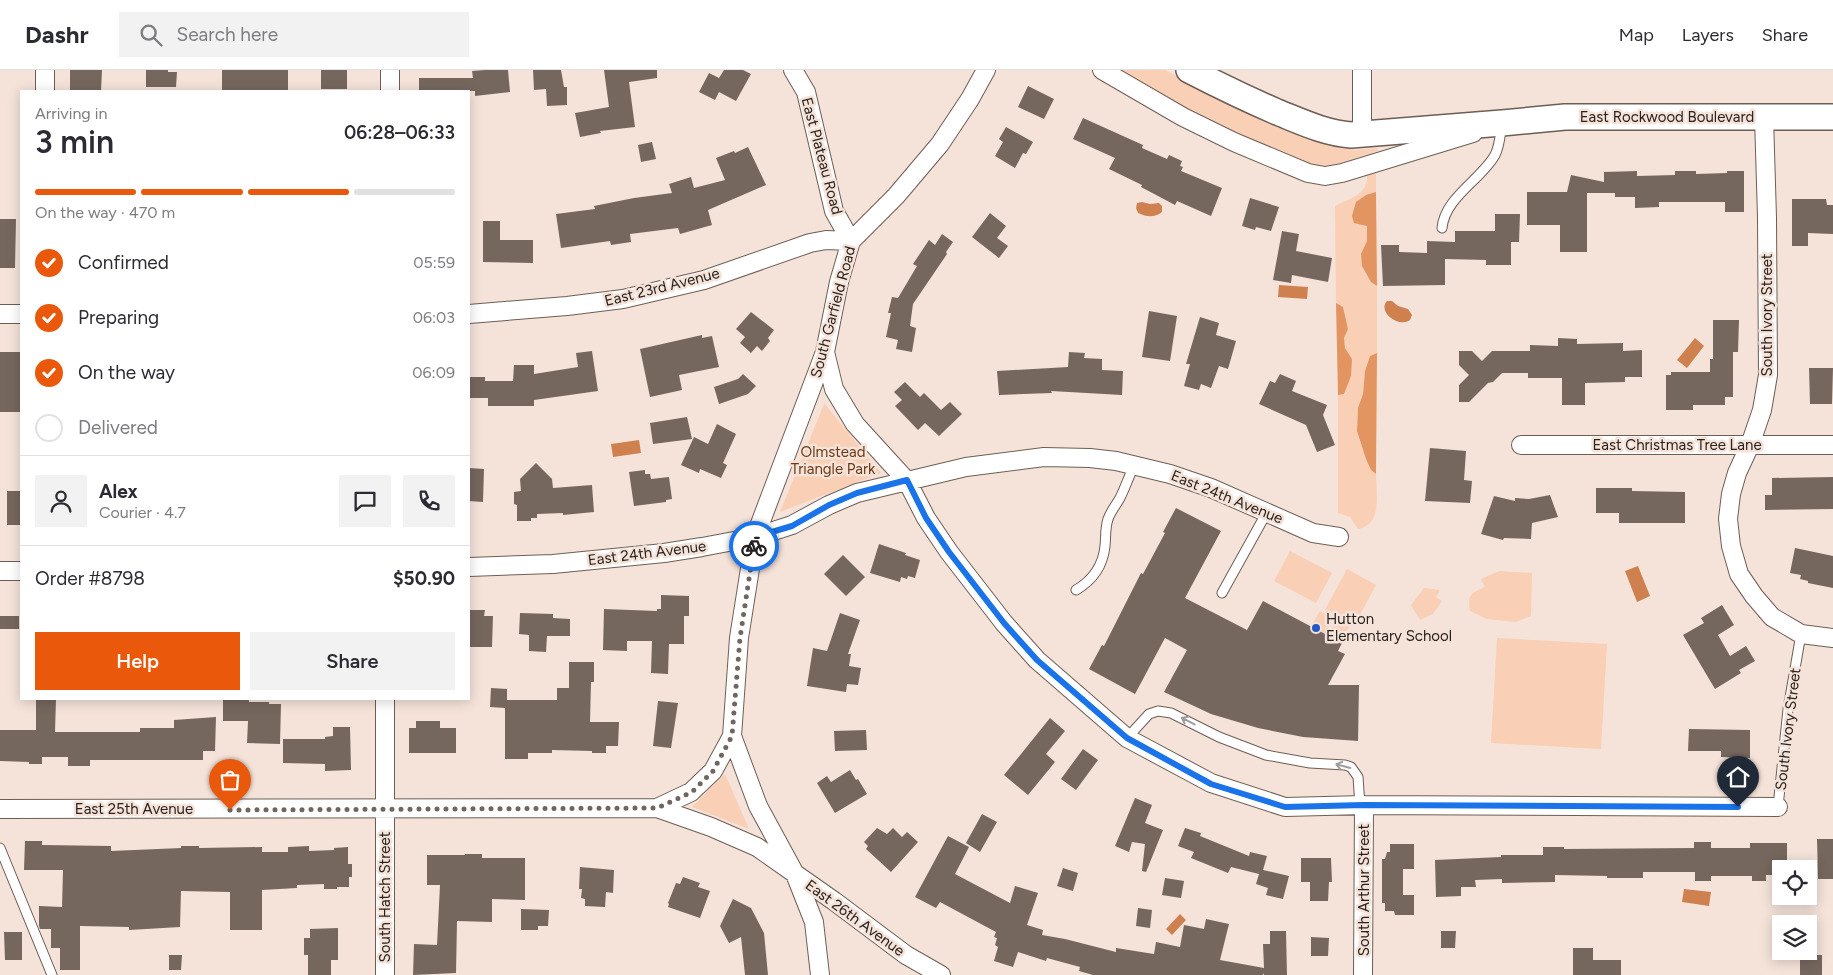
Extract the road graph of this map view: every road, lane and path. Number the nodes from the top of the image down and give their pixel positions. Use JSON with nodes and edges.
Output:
{"nodes":[{"id":1,"x":45,"y":70,"type":"edge"},
{"id":2,"x":390,"y":70,"type":"edge"},
{"id":3,"x":793,"y":70,"type":"edge"},
{"id":4,"x":986,"y":70,"type":"edge"},
{"id":5,"x":1102,"y":70,"type":"edge"},
{"id":6,"x":1189,"y":70,"type":"edge"},
{"id":7,"x":1362,"y":70,"type":"edge"},
{"id":8,"x":45,"y":90,"type":"edge"},
{"id":9,"x":390,"y":90,"type":"edge"},
{"id":10,"x":1764,"y":117,"type":"junction"},
{"id":11,"x":1833,"y":117,"type":"edge"},
{"id":12,"x":1502,"y":123,"type":"junction"},
{"id":13,"x":1362,"y":135,"type":"junction"},
{"id":14,"x":1442,"y":228,"type":"dead end"},
{"id":15,"x":851,"y":241,"type":"junction"},
{"id":16,"x":0,"y":314,"type":"edge"},
{"id":17,"x":20,"y":314,"type":"edge"},
{"id":18,"x":470,"y":314,"type":"edge"},
{"id":19,"x":825,"y":352,"type":"junction"},
{"id":20,"x":1521,"y":445,"type":"dead end"},
{"id":21,"x":1750,"y":445,"type":"junction"},
{"id":22,"x":1833,"y":445,"type":"edge"},
{"id":23,"x":1134,"y":466,"type":"junction"},
{"id":24,"x":907,"y":480,"type":"junction"},
{"id":25,"x":1267,"y":512,"type":"junction"},
{"id":26,"x":755,"y":537,"type":"junction"},
{"id":27,"x":1338,"y":537,"type":"dead end"},
{"id":28,"x":470,"y":567,"type":"edge"},
{"id":29,"x":0,"y":571,"type":"edge"},
{"id":30,"x":20,"y":571,"type":"edge"},
{"id":31,"x":1076,"y":590,"type":"dead end"},
{"id":32,"x":1222,"y":594,"type":"dead end"},
{"id":33,"x":1801,"y":634,"type":"junction"},
{"id":34,"x":1833,"y":638,"type":"edge"},
{"id":35,"x":385,"y":700,"type":"edge"},
{"id":36,"x":732,"y":736,"type":"junction"},
{"id":37,"x":1127,"y":738,"type":"junction"},
{"id":38,"x":1362,"y":805,"type":"junction"},
{"id":39,"x":1778,"y":807,"type":"joint"},
{"id":40,"x":657,"y":808,"type":"junction"},
{"id":41,"x":0,"y":809,"type":"edge"},
{"id":42,"x":384,"y":810,"type":"junction"},
{"id":43,"x":0,"y":848,"type":"edge"},
{"id":44,"x":795,"y":874,"type":"junction"},
{"id":45,"x":52,"y":975,"type":"edge"},
{"id":46,"x":385,"y":975,"type":"edge"},
{"id":47,"x":820,"y":975,"type":"edge"},
{"id":48,"x":941,"y":975,"type":"edge"},
{"id":49,"x":1363,"y":975,"type":"edge"}],
"edges":[{"from":1,"to":8,"type":"street"},
{"from":2,"to":9,"type":"street"},
{"from":3,"to":15,"type":"street","name":"East Plateau Road"},
{"from":4,"to":15,"type":"street","name":"South Garfield Road"},
{"from":5,"to":12,"type":"street","name":"East Rockwood Boulevard"},
{"from":6,"to":13,"type":"street","name":"East Rockwood Boulevard"},
{"from":7,"to":13,"type":"street"},
{"from":10,"to":11,"type":"street","name":"East Rockwood Boulevard"},
{"from":10,"to":12,"type":"street","name":"East Rockwood Boulevard"},
{"from":10,"to":21,"type":"street","name":"South Ivory Street"},
{"from":12,"to":13,"type":"street","name":"East Rockwood Boulevard"},
{"from":12,"to":14,"type":"lane"},
{"from":15,"to":18,"type":"street","name":"East 23rd Avenue"},
{"from":15,"to":19,"type":"street","name":"South Garfield Road"},
{"from":16,"to":17,"type":"street"},
{"from":19,"to":24,"type":"street"},
{"from":19,"to":26,"type":"street","name":"South Garfield Road"},
{"from":20,"to":21,"type":"street","name":"East Christmas Tree Lane"},
{"from":21,"to":22,"type":"street","name":"East Christmas Tree Lane"},
{"from":21,"to":33,"type":"street","name":"South Ivory Street"},
{"from":23,"to":24,"type":"street","name":"East 24th Avenue"},
{"from":23,"to":25,"type":"street","name":"East 24th Avenue"},
{"from":23,"to":31,"type":"lane"},
{"from":24,"to":26,"type":"street","name":"East 24th Avenue"},
{"from":24,"to":37,"type":"street"},
{"from":25,"to":27,"type":"street","name":"East 24th Avenue"},
{"from":25,"to":32,"type":"lane"},
{"from":26,"to":28,"type":"street","name":"East 24th Avenue"},
{"from":26,"to":36,"type":"street","name":"South Garfield Road"},
{"from":29,"to":30,"type":"street"},
{"from":33,"to":34,"type":"street"},
{"from":33,"to":39,"type":"lane","name":"South Ivory Street"},
{"from":35,"to":42,"type":"street","name":"South Hatch Street"},
{"from":36,"to":40,"type":"street","name":"East 25th Avenue"},
{"from":36,"to":44,"type":"street","name":"South Garfield Road"},
{"from":37,"to":38,"type":"street"},
{"from":38,"to":37,"type":"lane","one_way":true},
{"from":38,"to":39,"type":"street"},
{"from":38,"to":49,"type":"street","name":"South Arthur Street"},
{"from":40,"to":42,"type":"street","name":"East 25th Avenue"},
{"from":40,"to":44,"type":"street","name":"East 25th Avenue"},
{"from":41,"to":42,"type":"street","name":"East 25th Avenue"},
{"from":42,"to":46,"type":"street","name":"South Hatch Street"},
{"from":43,"to":45,"type":"lane"},
{"from":44,"to":47,"type":"street","name":"South Garfield Road"},
{"from":44,"to":48,"type":"street","name":"East 26th Avenue"}]}
